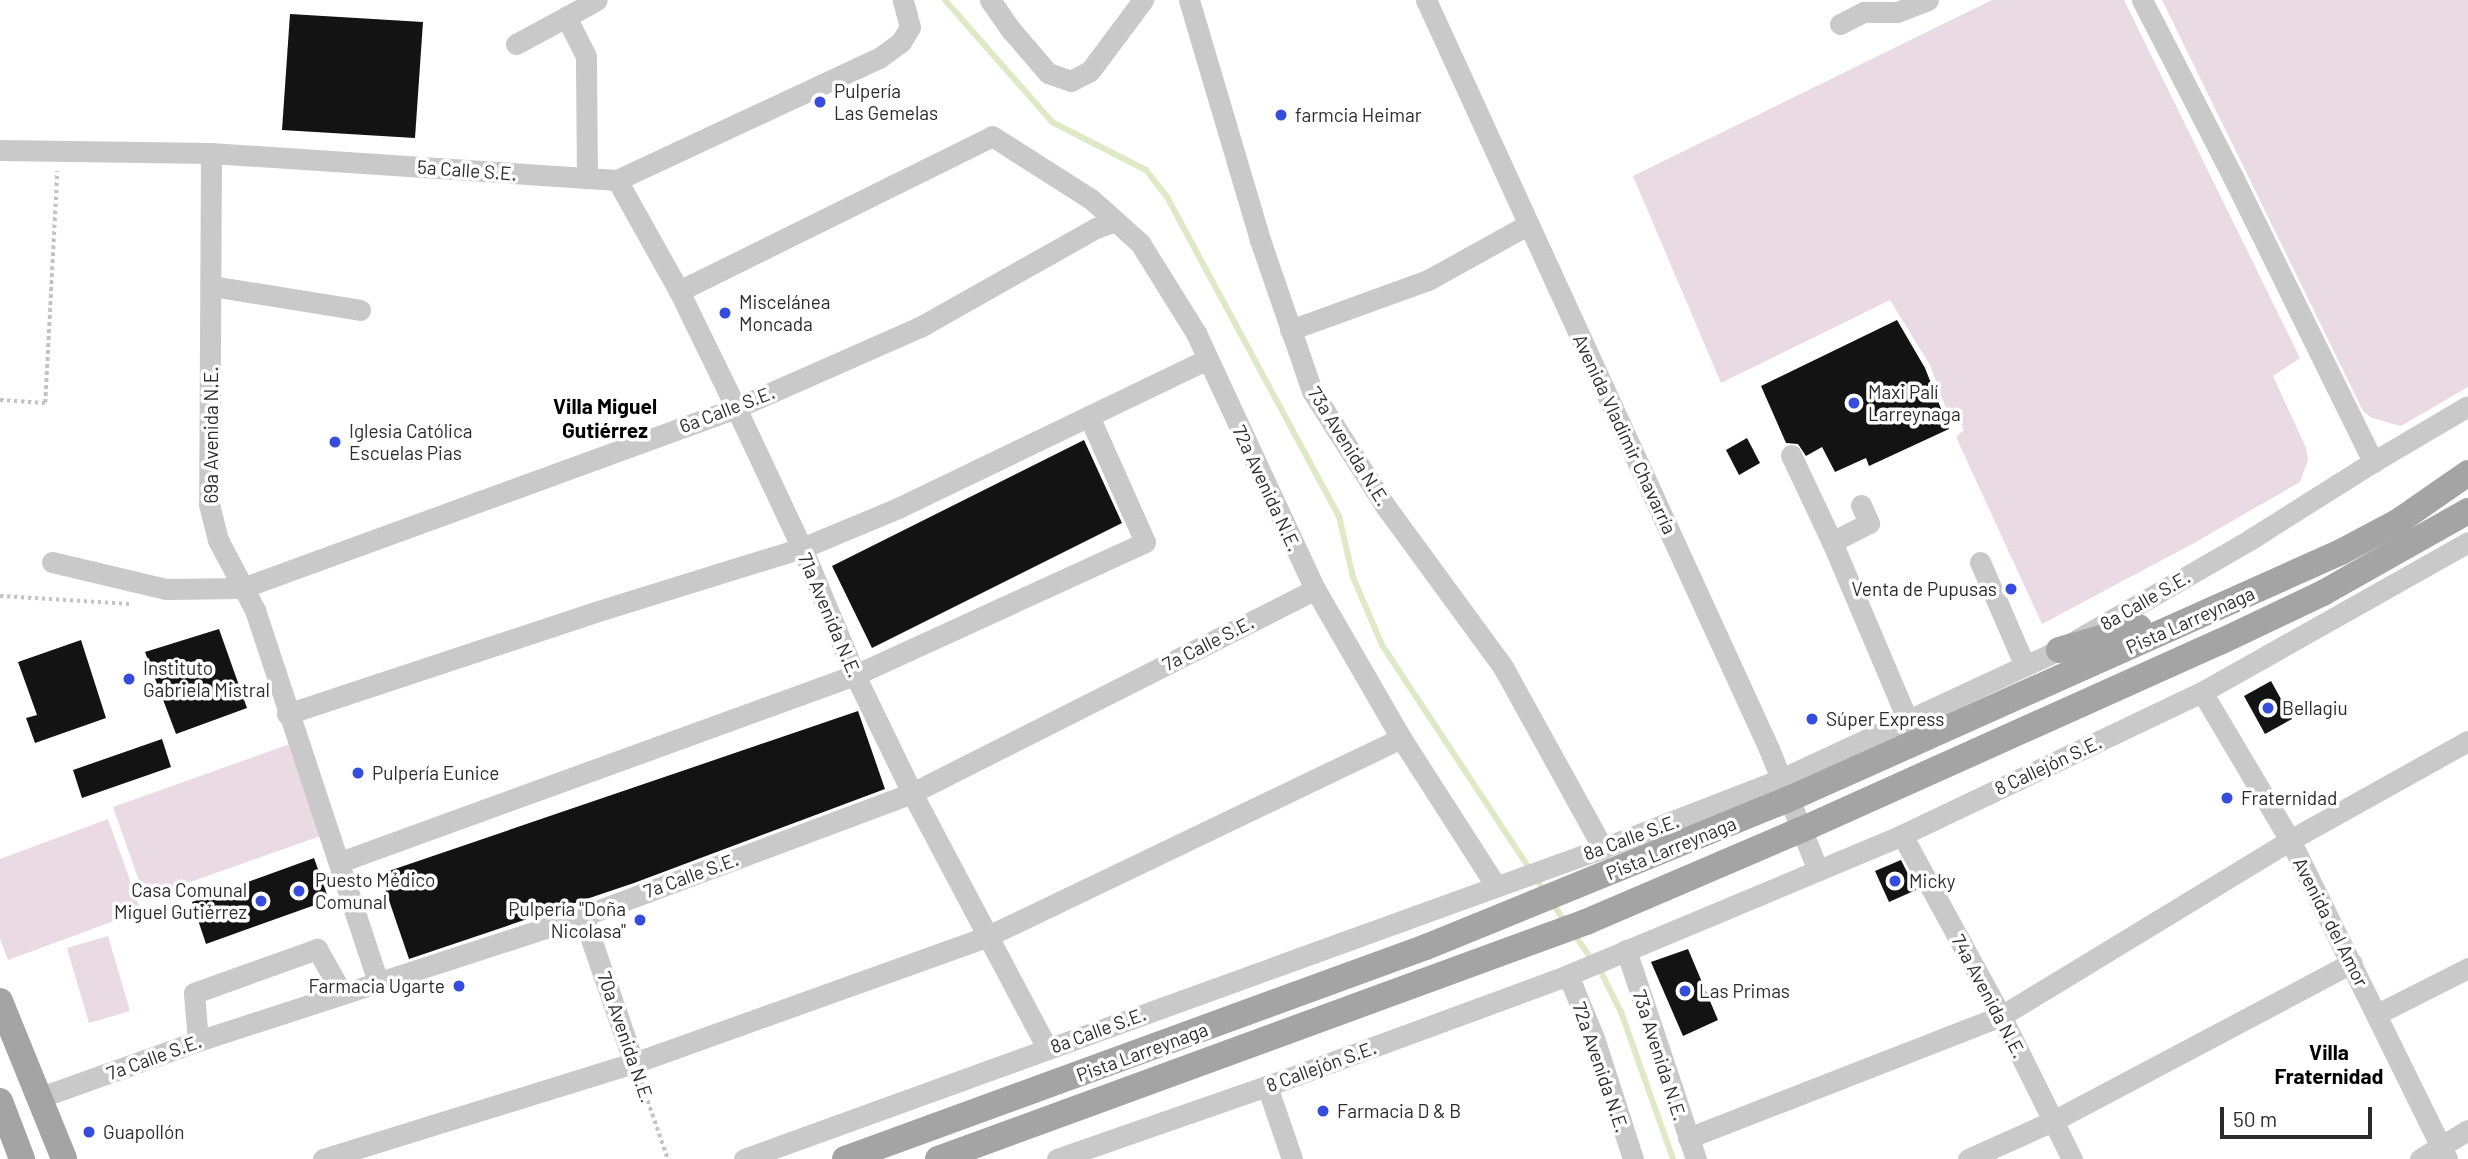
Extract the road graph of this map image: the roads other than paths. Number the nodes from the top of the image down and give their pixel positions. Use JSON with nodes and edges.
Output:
{"nodes":[{"id":1,"x":597,"y":0,"type":"edge"},
{"id":2,"x":903,"y":0,"type":"edge"},
{"id":3,"x":990,"y":0,"type":"edge"},
{"id":4,"x":1143,"y":0,"type":"edge"},
{"id":5,"x":1189,"y":0,"type":"edge"},
{"id":6,"x":1426,"y":0,"type":"edge"},
{"id":7,"x":1928,"y":0,"type":"edge"},
{"id":8,"x":2142,"y":0,"type":"edge"},
{"id":9,"x":1861,"y":6,"type":"edge"},
{"id":10,"x":566,"y":17,"type":"junction"},
{"id":11,"x":1840,"y":24,"type":"dead end"},
{"id":12,"x":516,"y":44,"type":"dead end"},
{"id":13,"x":0,"y":150,"type":"edge"},
{"id":14,"x":211,"y":153,"type":"junction"},
{"id":15,"x":587,"y":178,"type":"junction"},
{"id":16,"x":617,"y":180,"type":"junction"},
{"id":17,"x":1115,"y":221,"type":"junction"},
{"id":18,"x":1529,"y":224,"type":"junction"},
{"id":19,"x":212,"y":286,"type":"junction"},
{"id":20,"x":680,"y":291,"type":"junction"},
{"id":21,"x":360,"y":310,"type":"dead end"},
{"id":22,"x":1290,"y":330,"type":"junction"},
{"id":23,"x":1207,"y":359,"type":"junction"},
{"id":24,"x":2468,"y":406,"type":"edge"},
{"id":25,"x":736,"y":408,"type":"junction"},
{"id":26,"x":1089,"y":416,"type":"junction"},
{"id":27,"x":1791,"y":455,"type":"dead end"},
{"id":28,"x":2373,"y":462,"type":"junction"},
{"id":29,"x":2468,"y":473,"type":"edge"},
{"id":30,"x":1861,"y":505,"type":"dead end"},
{"id":31,"x":2468,"y":511,"type":"edge"},
{"id":32,"x":1832,"y":542,"type":"junction"},
{"id":33,"x":2468,"y":542,"type":"edge"},
{"id":34,"x":802,"y":548,"type":"junction"},
{"id":35,"x":52,"y":562,"type":"dead end"},
{"id":36,"x":1980,"y":562,"type":"dead end"},
{"id":37,"x":242,"y":587,"type":"junction"},
{"id":38,"x":1315,"y":589,"type":"junction"},
{"id":39,"x":2225,"y":603,"type":"junction"},
{"id":40,"x":2059,"y":650,"type":"junction"},
{"id":41,"x":2025,"y":666,"type":"junction"},
{"id":42,"x":855,"y":675,"type":"junction"},
{"id":43,"x":2202,"y":692,"type":"junction"},
{"id":44,"x":287,"y":714,"type":"junction"},
{"id":45,"x":1907,"y":719,"type":"junction"},
{"id":46,"x":1401,"y":738,"type":"junction"},
{"id":47,"x":2468,"y":741,"type":"edge"},
{"id":48,"x":1785,"y":789,"type":"junction"},
{"id":49,"x":912,"y":793,"type":"junction"},
{"id":50,"x":1801,"y":830,"type":"junction"},
{"id":51,"x":1902,"y":835,"type":"junction"},
{"id":52,"x":2290,"y":840,"type":"junction"},
{"id":53,"x":1603,"y":848,"type":"junction"},
{"id":54,"x":340,"y":862,"type":"junction"},
{"id":55,"x":1818,"y":870,"type":"junction"},
{"id":56,"x":1504,"y":883,"type":"junction"},
{"id":57,"x":583,"y":916,"type":"junction"},
{"id":58,"x":988,"y":936,"type":"junction"},
{"id":59,"x":1619,"y":953,"type":"junction"},
{"id":60,"x":2353,"y":963,"type":"junction"},
{"id":61,"x":2468,"y":968,"type":"edge"},
{"id":62,"x":1578,"y":971,"type":"junction"},
{"id":63,"x":378,"y":981,"type":"junction"},
{"id":64,"x":342,"y":993,"type":"junction"},
{"id":65,"x":0,"y":1001,"type":"edge"},
{"id":66,"x":2377,"y":1014,"type":"junction"},
{"id":67,"x":2001,"y":1016,"type":"junction"},
{"id":68,"x":198,"y":1041,"type":"junction"},
{"id":69,"x":8,"y":1043,"type":"edge"},
{"id":70,"x":1047,"y":1048,"type":"junction"},
{"id":71,"x":634,"y":1063,"type":"junction"},
{"id":72,"x":1267,"y":1086,"type":"junction"},
{"id":73,"x":41,"y":1097,"type":"junction"},
{"id":74,"x":0,"y":1101,"type":"edge"},
{"id":75,"x":2053,"y":1121,"type":"junction"},
{"id":76,"x":2468,"y":1130,"type":"edge"},
{"id":77,"x":925,"y":1132,"type":"junction"},
{"id":78,"x":1688,"y":1138,"type":"junction"},
{"id":79,"x":2444,"y":1153,"type":"edge"},
{"id":80,"x":22,"y":1159,"type":"edge"},
{"id":81,"x":64,"y":1159,"type":"edge"},
{"id":82,"x":323,"y":1159,"type":"edge"},
{"id":83,"x":744,"y":1159,"type":"edge"},
{"id":84,"x":845,"y":1159,"type":"edge"},
{"id":85,"x":932,"y":1159,"type":"edge"},
{"id":86,"x":938,"y":1159,"type":"edge"},
{"id":87,"x":1057,"y":1159,"type":"edge"},
{"id":88,"x":1292,"y":1159,"type":"edge"},
{"id":89,"x":1631,"y":1159,"type":"edge"},
{"id":90,"x":1696,"y":1159,"type":"edge"},
{"id":91,"x":1968,"y":1159,"type":"edge"},
{"id":92,"x":2072,"y":1159,"type":"edge"},
{"id":93,"x":2420,"y":1159,"type":"edge"}],
"edges":[{"from":1,"to":10,"type":"street"},
{"from":2,"to":16,"type":"street","name":"5a Calle S.E."},
{"from":3,"to":4,"type":"street"},
{"from":5,"to":22,"type":"street","name":"73a Avenida N.E."},
{"from":6,"to":18,"type":"street","name":"Avenida Vladimir Chavarría"},
{"from":7,"to":9,"type":"street"},
{"from":8,"to":28,"type":"street"},
{"from":9,"to":11,"type":"street"},
{"from":10,"to":12,"type":"street"},
{"from":10,"to":15,"type":"street"},
{"from":13,"to":14,"type":"street","name":"5a Calle S.E."},
{"from":14,"to":15,"type":"street","name":"5a Calle S.E."},
{"from":14,"to":19,"type":"street","name":"69a Avenida N.E."},
{"from":15,"to":16,"type":"street","name":"5a Calle S.E."},
{"from":16,"to":20,"type":"street","name":"71a Avenida N.E."},
{"from":17,"to":20,"type":"street","name":"72a Avenida N.E."},
{"from":17,"to":23,"type":"street","name":"72a Avenida N.E."},
{"from":17,"to":25,"type":"street","name":"6a Calle S.E."},
{"from":18,"to":22,"type":"street"},
{"from":18,"to":48,"type":"street","name":"Avenida Vladimir Chavarría"},
{"from":19,"to":21,"type":"street"},
{"from":19,"to":37,"type":"street","name":"69a Avenida N.E."},
{"from":20,"to":25,"type":"street","name":"71a Avenida N.E."},
{"from":22,"to":53,"type":"street","name":"73a Avenida N.E."},
{"from":23,"to":26,"type":"street"},
{"from":23,"to":38,"type":"street","name":"72a Avenida N.E."},
{"from":24,"to":28,"type":"street","name":"8a Calle S.E."},
{"from":25,"to":34,"type":"street","name":"71a Avenida N.E."},
{"from":25,"to":37,"type":"street","name":"6a Calle S.E."},
{"from":26,"to":34,"type":"street"},
{"from":26,"to":42,"type":"street"},
{"from":27,"to":32,"type":"street"},
{"from":28,"to":40,"type":"street","name":"8a Calle S.E."},
{"from":29,"to":39,"type":"main road","name":"Pista Larreynaga"},
{"from":30,"to":32,"type":"street"},
{"from":31,"to":50,"type":"main road","name":"Pista Larreynaga"},
{"from":32,"to":45,"type":"street"},
{"from":33,"to":43,"type":"street","name":"8 Callejón S.E."},
{"from":34,"to":42,"type":"street","name":"71a Avenida N.E."},
{"from":34,"to":44,"type":"street"},
{"from":35,"to":37,"type":"street","name":"6a Calle S.E."},
{"from":36,"to":41,"type":"street"},
{"from":37,"to":44,"type":"street","name":"69a Avenida N.E."},
{"from":38,"to":46,"type":"street","name":"72a Avenida N.E."},
{"from":38,"to":49,"type":"street","name":"7a Calle S.E."},
{"from":39,"to":40,"type":"main road"},
{"from":39,"to":48,"type":"main road","name":"Pista Larreynaga"},
{"from":40,"to":41,"type":"street","name":"8a Calle S.E."},
{"from":41,"to":45,"type":"street","name":"8a Calle S.E."},
{"from":42,"to":49,"type":"street","name":"71a Avenida N.E."},
{"from":42,"to":54,"type":"street"},
{"from":43,"to":51,"type":"street","name":"8 Callejón S.E."},
{"from":43,"to":52,"type":"street","name":"Avenida del Amor"},
{"from":44,"to":54,"type":"street","name":"69a Avenida N.E."},
{"from":45,"to":48,"type":"street","name":"8a Calle S.E."},
{"from":46,"to":56,"type":"street","name":"72a Avenida N.E."},
{"from":46,"to":58,"type":"street"},
{"from":47,"to":52,"type":"street"},
{"from":48,"to":50,"type":"street","name":"Avenida Vladimir Chavarría"},
{"from":48,"to":53,"type":"street","name":"8a Calle S.E."},
{"from":48,"to":77,"type":"main road","name":"Pista Larreynaga"},
{"from":49,"to":57,"type":"street","name":"7a Calle S.E."},
{"from":49,"to":58,"type":"street","name":"71a Avenida N.E."},
{"from":50,"to":55,"type":"street","name":"Avenida Vladimir Chavarría"},
{"from":50,"to":86,"type":"main road","name":"Pista Larreynaga"},
{"from":51,"to":55,"type":"street","name":"8 Callejón S.E."},
{"from":51,"to":67,"type":"street","name":"74a Avenida N.E."},
{"from":52,"to":60,"type":"street","name":"Avenida del Amor"},
{"from":52,"to":67,"type":"street"},
{"from":53,"to":56,"type":"street","name":"8a Calle S.E."},
{"from":54,"to":63,"type":"street","name":"69a Avenida N.E."},
{"from":55,"to":59,"type":"street","name":"8 Callejón S.E."},
{"from":56,"to":70,"type":"street","name":"8a Calle S.E."},
{"from":57,"to":63,"type":"street","name":"7a Calle S.E."},
{"from":57,"to":71,"type":"street","name":"70a Avenida N.E."},
{"from":58,"to":70,"type":"street","name":"71a Avenida N.E."},
{"from":58,"to":71,"type":"street"},
{"from":59,"to":62,"type":"street","name":"8 Callejón S.E."},
{"from":59,"to":78,"type":"street","name":"73a Avenida N.E."},
{"from":60,"to":66,"type":"street","name":"Avenida del Amor"},
{"from":60,"to":75,"type":"street"},
{"from":61,"to":66,"type":"street"},
{"from":62,"to":72,"type":"street","name":"8 Callejón S.E."},
{"from":62,"to":89,"type":"street","name":"72a Avenida N.E."},
{"from":63,"to":64,"type":"street","name":"7a Calle S.E."},
{"from":64,"to":68,"type":"street","name":"7a Calle S.E."},
{"from":64,"to":68,"type":"street"},
{"from":65,"to":69,"type":"main road"},
{"from":66,"to":79,"type":"street","name":"Avenida del Amor"},
{"from":67,"to":75,"type":"street","name":"74a Avenida N.E."},
{"from":67,"to":78,"type":"street"},
{"from":68,"to":73,"type":"street","name":"7a Calle S.E."},
{"from":69,"to":73,"type":"main road"},
{"from":70,"to":83,"type":"street","name":"8a Calle S.E."},
{"from":71,"to":82,"type":"street"},
{"from":72,"to":87,"type":"street","name":"8 Callejón S.E."},
{"from":72,"to":88,"type":"street"},
{"from":73,"to":81,"type":"main road"},
{"from":74,"to":80,"type":"main road"},
{"from":75,"to":91,"type":"street"},
{"from":75,"to":92,"type":"street","name":"74a Avenida N.E."},
{"from":76,"to":79,"type":"street"},
{"from":77,"to":84,"type":"main road","name":"Pista Larreynaga"},
{"from":77,"to":85,"type":"street"},
{"from":78,"to":90,"type":"street","name":"73a Avenida N.E."},
{"from":79,"to":93,"type":"street"}]}
